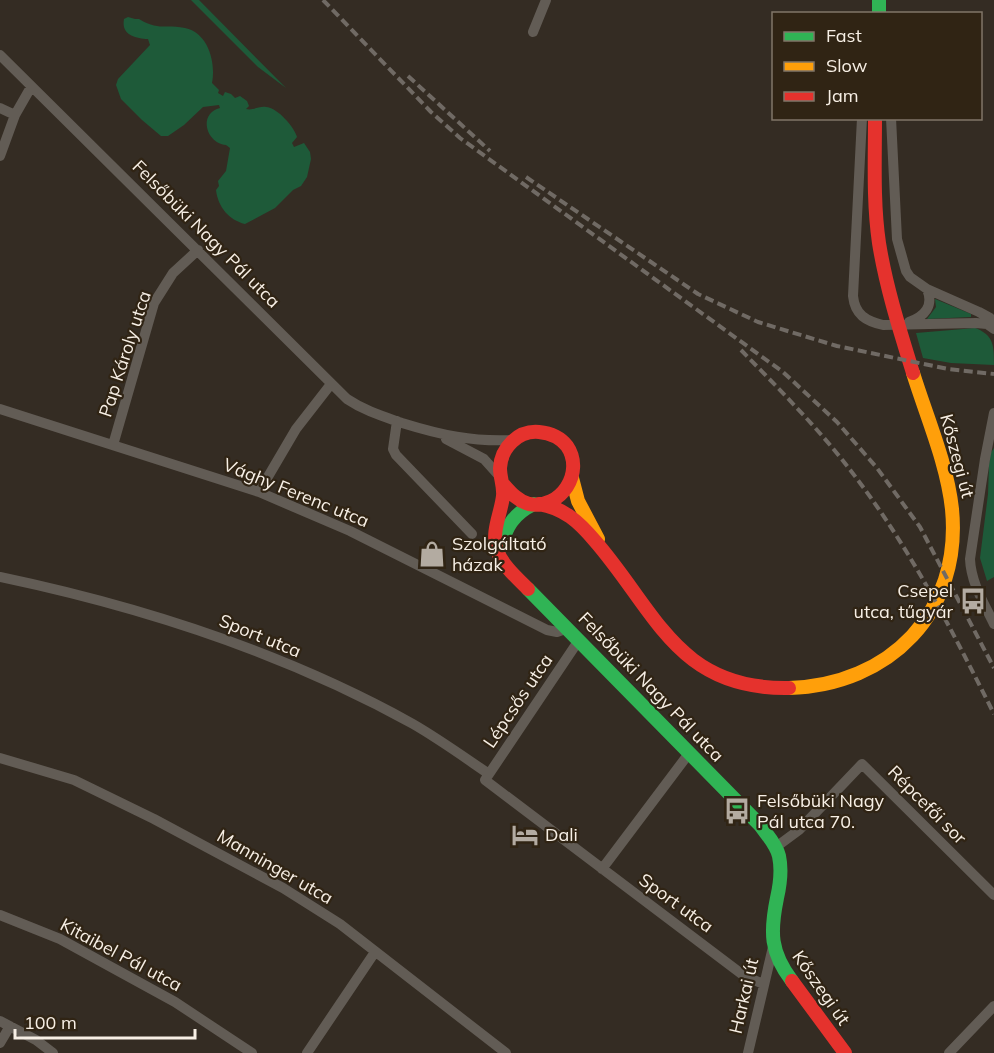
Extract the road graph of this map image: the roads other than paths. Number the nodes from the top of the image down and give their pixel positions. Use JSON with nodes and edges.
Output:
{"nodes":[{"id":1,"x":546,"y":0,"type":"edge"},
{"id":2,"x":533,"y":32,"type":"dead end"},
{"id":3,"x":0,"y":55,"type":"edge"},
{"id":4,"x":31,"y":87,"type":"junction"},
{"id":5,"x":0,"y":108,"type":"edge"},
{"id":6,"x":15,"y":115,"type":"junction"},
{"id":7,"x":862,"y":120,"type":"edge"},
{"id":8,"x":875,"y":120,"type":"edge"},
{"id":9,"x":891,"y":120,"type":"edge"},
{"id":10,"x":0,"y":156,"type":"edge"},
{"id":11,"x":198,"y":250,"type":"junction"},
{"id":12,"x":927,"y":289,"type":"junction"},
{"id":13,"x":994,"y":323,"type":"edge"},
{"id":14,"x":906,"y":324,"type":"junction"},
{"id":15,"x":994,"y":329,"type":"edge"},
{"id":16,"x":331,"y":384,"type":"junction"},
{"id":17,"x":0,"y":409,"type":"edge"},
{"id":18,"x":994,"y":413,"type":"edge"},
{"id":19,"x":397,"y":421,"type":"junction"},
{"id":20,"x":433,"y":432,"type":"junction"},
{"id":21,"x":513,"y":440,"type":"junction"},
{"id":22,"x":113,"y":445,"type":"junction"},
{"id":23,"x":572,"y":478,"type":"junction"},
{"id":24,"x":502,"y":482,"type":"junction"},
{"id":25,"x":259,"y":492,"type":"junction"},
{"id":26,"x":537,"y":504,"type":"junction"},
{"id":27,"x":472,"y":534,"type":"dead end"},
{"id":28,"x":605,"y":553,"type":"junction"},
{"id":29,"x":499,"y":554,"type":"junction"},
{"id":30,"x":0,"y":577,"type":"edge"},
{"id":31,"x":994,"y":624,"type":"edge"},
{"id":32,"x":568,"y":628,"type":"junction"},
{"id":33,"x":579,"y":639,"type":"junction"},
{"id":34,"x":690,"y":752,"type":"junction"},
{"id":35,"x":0,"y":758,"type":"edge"},
{"id":36,"x":487,"y":777,"type":"junction"},
{"id":37,"x":776,"y":847,"type":"junction"},
{"id":38,"x":602,"y":869,"type":"junction"},
{"id":39,"x":994,"y":895,"type":"edge"},
{"id":40,"x":0,"y":915,"type":"edge"},
{"id":41,"x":773,"y":947,"type":"junction"},
{"id":42,"x":375,"y":951,"type":"junction"},
{"id":43,"x":764,"y":984,"type":"junction"},
{"id":44,"x":994,"y":1006,"type":"edge"},
{"id":45,"x":5,"y":1023,"type":"edge"},
{"id":46,"x":0,"y":1043,"type":"edge"},
{"id":47,"x":53,"y":1053,"type":"edge"},
{"id":48,"x":252,"y":1053,"type":"edge"},
{"id":49,"x":307,"y":1053,"type":"edge"},
{"id":50,"x":506,"y":1053,"type":"edge"},
{"id":51,"x":748,"y":1053,"type":"edge"},
{"id":52,"x":845,"y":1053,"type":"edge"},
{"id":53,"x":949,"y":1053,"type":"edge"}],
"edges":[{"from":1,"to":2,"type":"street"},
{"from":3,"to":4,"type":"street","name":"Felsőbüki Nagy Pál utca"},
{"from":4,"to":6,"type":"street"},
{"from":4,"to":11,"type":"street","name":"Felsőbüki Nagy Pál utca"},
{"from":5,"to":6,"type":"street"},
{"from":6,"to":10,"type":"street"},
{"from":7,"to":14,"type":"street"},
{"from":8,"to":28,"type":"main road","name":"Kőszegi út"},
{"from":9,"to":12,"type":"street"},
{"from":11,"to":16,"type":"street","name":"Felsőbüki Nagy Pál utca"},
{"from":11,"to":22,"type":"street","name":"Pap Károly utca"},
{"from":12,"to":13,"type":"street"},
{"from":12,"to":14,"type":"street"},
{"from":14,"to":15,"type":"street"},
{"from":16,"to":19,"type":"street","name":"Felsőbüki Nagy Pál utca"},
{"from":16,"to":25,"type":"street"},
{"from":17,"to":22,"type":"street","name":"Vághy Ferenc utca"},
{"from":18,"to":31,"type":"street"},
{"from":19,"to":20,"type":"street","name":"Felsőbüki Nagy Pál utca"},
{"from":19,"to":27,"type":"street"},
{"from":20,"to":21,"type":"street"},
{"from":20,"to":24,"type":"street"},
{"from":21,"to":23,"type":"main road"},
{"from":21,"to":24,"type":"main road"},
{"from":22,"to":25,"type":"street","name":"Vághy Ferenc utca"},
{"from":23,"to":26,"type":"main road"},
{"from":23,"to":28,"type":"main road","name":"Kőszegi út"},
{"from":24,"to":26,"type":"main road"},
{"from":24,"to":29,"type":"main road"},
{"from":25,"to":32,"type":"street","name":"Vághy Ferenc utca"},
{"from":26,"to":28,"type":"main road","name":"Kőszegi út"},
{"from":26,"to":29,"type":"main road"},
{"from":29,"to":32,"type":"main road","name":"Felsőbüki Nagy Pál utca"},
{"from":30,"to":36,"type":"street","name":"Sport utca"},
{"from":32,"to":33,"type":"main road","name":"Felsőbüki Nagy Pál utca"},
{"from":33,"to":34,"type":"main road","name":"Felsőbüki Nagy Pál utca"},
{"from":33,"to":36,"type":"street","name":"Lépcsős utca"},
{"from":34,"to":37,"type":"main road","name":"Felsőbüki Nagy Pál utca"},
{"from":34,"to":38,"type":"street"},
{"from":35,"to":42,"type":"street","name":"Manninger utca"},
{"from":36,"to":38,"type":"street","name":"Sport utca"},
{"from":37,"to":39,"type":"street","name":"Répcefői sor"},
{"from":37,"to":41,"type":"main road","name":"Kőszegi út"},
{"from":38,"to":43,"type":"street","name":"Sport utca"},
{"from":40,"to":48,"type":"street","name":"Kitaibel Pál utca"},
{"from":41,"to":43,"type":"street","name":"Harkai út"},
{"from":41,"to":52,"type":"main road","name":"Kőszegi út"},
{"from":42,"to":49,"type":"street"},
{"from":42,"to":50,"type":"street","name":"Manninger utca"},
{"from":43,"to":51,"type":"street","name":"Harkai út"},
{"from":44,"to":53,"type":"street"},
{"from":45,"to":46,"type":"street"},
{"from":45,"to":47,"type":"street"}]}
